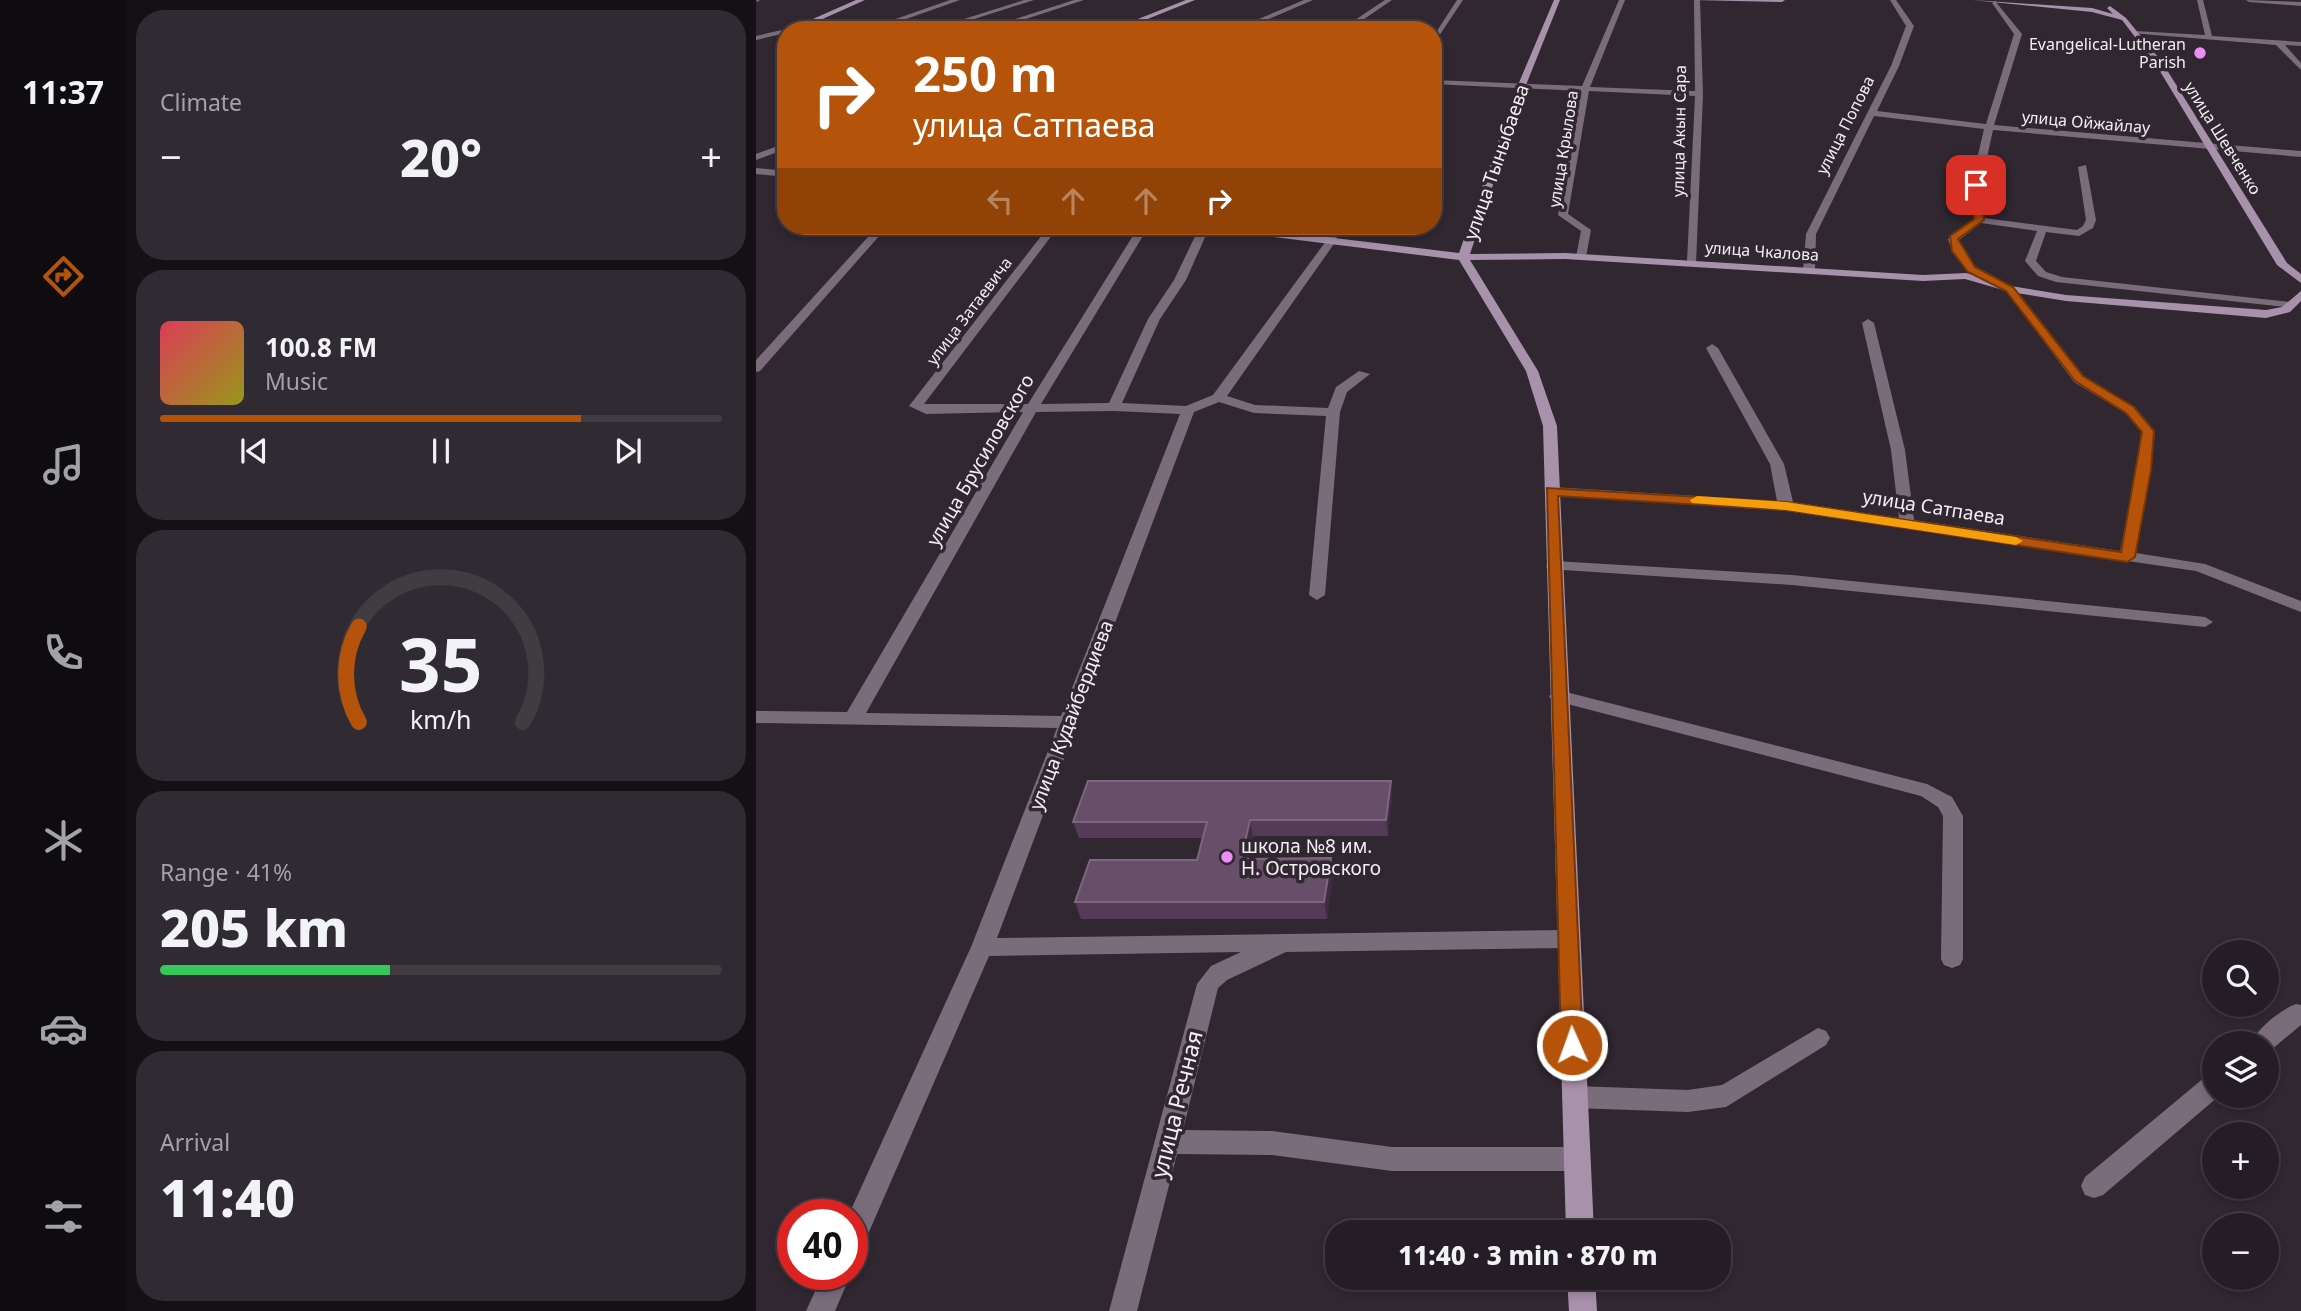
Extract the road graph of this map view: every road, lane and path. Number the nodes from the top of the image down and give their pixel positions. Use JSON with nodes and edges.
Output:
{"nodes":[{"id":1,"x":862,"y":0,"type":"edge"},
{"id":2,"x":957,"y":0,"type":"edge"},
{"id":3,"x":1031,"y":0,"type":"edge"},
{"id":4,"x":1081,"y":0,"type":"edge"},
{"id":5,"x":1192,"y":0,"type":"edge"},
{"id":6,"x":1310,"y":0,"type":"edge"},
{"id":7,"x":1389,"y":0,"type":"edge"},
{"id":8,"x":1460,"y":0,"type":"edge"},
{"id":9,"x":1557,"y":0,"type":"edge"},
{"id":10,"x":1622,"y":0,"type":"edge"},
{"id":11,"x":1697,"y":0,"type":"edge"},
{"id":12,"x":1782,"y":0,"type":"edge"},
{"id":13,"x":1893,"y":0,"type":"edge"},
{"id":14,"x":1975,"y":0,"type":"edge"},
{"id":15,"x":1983,"y":0,"type":"edge"},
{"id":16,"x":2200,"y":0,"type":"edge"},
{"id":17,"x":2249,"y":0,"type":"edge"},
{"id":18,"x":2282,"y":1,"type":"edge"},
{"id":19,"x":1995,"y":3,"type":"junction"},
{"id":20,"x":2080,"y":3,"type":"edge"},
{"id":21,"x":2301,"y":4,"type":"edge"},
{"id":22,"x":2110,"y":8,"type":"junction"},
{"id":23,"x":2055,"y":9,"type":"junction"},
{"id":24,"x":2092,"y":10,"type":"junction"},
{"id":25,"x":2124,"y":19,"type":"junction"},
{"id":26,"x":815,"y":21,"type":"edge"},
{"id":27,"x":894,"y":21,"type":"edge"},
{"id":28,"x":962,"y":21,"type":"edge"},
{"id":29,"x":1013,"y":21,"type":"edge"},
{"id":30,"x":1137,"y":21,"type":"edge"},
{"id":31,"x":1258,"y":21,"type":"edge"},
{"id":32,"x":1357,"y":21,"type":"edge"},
{"id":33,"x":1442,"y":29,"type":"edge"},
{"id":34,"x":777,"y":33,"type":"edge"},
{"id":35,"x":2135,"y":33,"type":"junction"},
{"id":36,"x":2209,"y":37,"type":"junction"},
{"id":37,"x":756,"y":38,"type":"edge"},
{"id":38,"x":2280,"y":43,"type":"junction"},
{"id":39,"x":2301,"y":44,"type":"edge"},
{"id":40,"x":2301,"y":68,"type":"edge"},
{"id":41,"x":1442,"y":82,"type":"edge"},
{"id":42,"x":1522,"y":85,"type":"junction"},
{"id":43,"x":1586,"y":89,"type":"junction"},
{"id":44,"x":1699,"y":94,"type":"junction"},
{"id":45,"x":1870,"y":113,"type":"junction"},
{"id":46,"x":1989,"y":127,"type":"junction"},
{"id":47,"x":2210,"y":146,"type":"junction"},
{"id":48,"x":777,"y":149,"type":"edge"},
{"id":49,"x":2301,"y":154,"type":"edge"},
{"id":50,"x":756,"y":157,"type":"edge"},
{"id":51,"x":2083,"y":167,"type":"dead end"},
{"id":52,"x":756,"y":171,"type":"edge"},
{"id":53,"x":777,"y":173,"type":"edge"},
{"id":54,"x":1979,"y":220,"type":"junction"},
{"id":55,"x":2042,"y":230,"type":"junction"},
{"id":56,"x":875,"y":235,"type":"edge"},
{"id":57,"x":1047,"y":235,"type":"edge"},
{"id":58,"x":1138,"y":235,"type":"edge"},
{"id":59,"x":1201,"y":235,"type":"edge"},
{"id":60,"x":1331,"y":235,"type":"edge"},
{"id":61,"x":1343,"y":235,"type":"edge"},
{"id":62,"x":1464,"y":257,"type":"junction"},
{"id":63,"x":1581,"y":257,"type":"junction"},
{"id":64,"x":1692,"y":262,"type":"junction"},
{"id":65,"x":1809,"y":270,"type":"junction"},
{"id":66,"x":2296,"y":277,"type":"edge"},
{"id":67,"x":2010,"y":289,"type":"junction"},
{"id":68,"x":2298,"y":299,"type":"edge"},
{"id":69,"x":1868,"y":323,"type":"dead end"},
{"id":70,"x":1712,"y":348,"type":"dead end"},
{"id":71,"x":756,"y":368,"type":"edge"},
{"id":72,"x":1364,"y":374,"type":"dead end"},
{"id":73,"x":1218,"y":398,"type":"junction"},
{"id":74,"x":1114,"y":407,"type":"junction"},
{"id":75,"x":1032,"y":408,"type":"junction"},
{"id":76,"x":1188,"y":410,"type":"junction"},
{"id":77,"x":1333,"y":412,"type":"junction"},
{"id":78,"x":1552,"y":491,"type":"junction"},
{"id":79,"x":1786,"y":506,"type":"junction"},
{"id":80,"x":1907,"y":525,"type":"junction"},
{"id":81,"x":2127,"y":557,"type":"junction"},
{"id":82,"x":1554,"y":566,"type":"junction"},
{"id":83,"x":1317,"y":594,"type":"dead end"},
{"id":84,"x":2301,"y":607,"type":"edge"},
{"id":85,"x":2204,"y":622,"type":"dead end"},
{"id":86,"x":1558,"y":696,"type":"junction"},
{"id":87,"x":756,"y":717,"type":"edge"},
{"id":88,"x":855,"y":717,"type":"junction"},
{"id":89,"x":1068,"y":723,"type":"junction"},
{"id":90,"x":1568,"y":939,"type":"junction"},
{"id":91,"x":1285,"y":942,"type":"junction"},
{"id":92,"x":982,"y":947,"type":"junction"},
{"id":93,"x":1952,"y":958,"type":"dead end"},
{"id":94,"x":2301,"y":1015,"type":"edge"},
{"id":95,"x":2277,"y":1031,"type":"edge"},
{"id":96,"x":1818,"y":1038,"type":"dead end"},
{"id":97,"x":2202,"y":1095,"type":"edge"},
{"id":98,"x":1574,"y":1097,"type":"junction"},
{"id":99,"x":1166,"y":1142,"type":"junction"},
{"id":100,"x":1577,"y":1159,"type":"junction"},
{"id":101,"x":2094,"y":1186,"type":"dead end"},
{"id":102,"x":868,"y":1203,"type":"edge"},
{"id":103,"x":1580,"y":1220,"type":"edge"},
{"id":104,"x":830,"y":1290,"type":"edge"},
{"id":105,"x":1582,"y":1290,"type":"edge"},
{"id":106,"x":820,"y":1311,"type":"edge"},
{"id":107,"x":1123,"y":1311,"type":"edge"},
{"id":108,"x":1583,"y":1311,"type":"edge"}],
"edges":[{"from":1,"to":26,"type":"street"},
{"from":2,"to":27,"type":"street"},
{"from":3,"to":28,"type":"street"},
{"from":4,"to":29,"type":"street"},
{"from":5,"to":30,"type":"street"},
{"from":6,"to":31,"type":"street"},
{"from":7,"to":32,"type":"street"},
{"from":8,"to":33,"type":"street"},
{"from":9,"to":42,"type":"street","name":"улица Тыныбаева"},
{"from":10,"to":43,"type":"street","name":"улица Крылова"},
{"from":11,"to":12,"type":"street"},
{"from":11,"to":44,"type":"street","name":"улица Акын Сара"},
{"from":13,"to":45,"type":"street","name":"улица Попова"},
{"from":14,"to":15,"type":"street"},
{"from":15,"to":19,"type":"street"},
{"from":16,"to":36,"type":"street"},
{"from":17,"to":18,"type":"street"},
{"from":18,"to":21,"type":"street"},
{"from":19,"to":23,"type":"street"},
{"from":19,"to":46,"type":"street"},
{"from":20,"to":22,"type":"street"},
{"from":20,"to":23,"type":"street"},
{"from":20,"to":24,"type":"street"},
{"from":22,"to":24,"type":"street"},
{"from":22,"to":25,"type":"street","name":"улица Шевченко"},
{"from":23,"to":24,"type":"street"},
{"from":24,"to":25,"type":"street"},
{"from":25,"to":35,"type":"street","name":"улица Шевченко"},
{"from":34,"to":37,"type":"street"},
{"from":35,"to":36,"type":"street"},
{"from":35,"to":47,"type":"street","name":"улица Шевченко"},
{"from":36,"to":38,"type":"street"},
{"from":38,"to":39,"type":"street"},
{"from":38,"to":40,"type":"street"},
{"from":41,"to":42,"type":"street"},
{"from":42,"to":43,"type":"street"},
{"from":42,"to":62,"type":"street","name":"улица Тыныбаева"},
{"from":43,"to":44,"type":"street"},
{"from":43,"to":63,"type":"street","name":"улица Крылова"},
{"from":44,"to":64,"type":"street","name":"улица Акын Сара"},
{"from":45,"to":46,"type":"street","name":"улица Ойжайлау"},
{"from":45,"to":65,"type":"street","name":"улица Попова"},
{"from":46,"to":47,"type":"street","name":"улица Ойжайлау"},
{"from":46,"to":54,"type":"street"},
{"from":47,"to":49,"type":"street","name":"улица Ойжайлау"},
{"from":47,"to":66,"type":"street","name":"улица Шевченко"},
{"from":48,"to":50,"type":"street"},
{"from":51,"to":55,"type":"street"},
{"from":52,"to":53,"type":"street"},
{"from":54,"to":55,"type":"street"},
{"from":54,"to":67,"type":"street"},
{"from":55,"to":68,"type":"street"},
{"from":56,"to":71,"type":"street"},
{"from":57,"to":75,"type":"street","name":"улица Затаевича"},
{"from":58,"to":75,"type":"street","name":"улица Брусиловского"},
{"from":59,"to":74,"type":"street"},
{"from":60,"to":73,"type":"street"},
{"from":61,"to":62,"type":"street","name":"улица Чкалова"},
{"from":62,"to":63,"type":"street","name":"улица Чкалова"},
{"from":62,"to":78,"type":"street","name":"улица Тыныбаева"},
{"from":63,"to":64,"type":"street","name":"улица Чкалова"},
{"from":64,"to":65,"type":"street","name":"улица Чкалова"},
{"from":65,"to":67,"type":"street","name":"улица Чкалова"},
{"from":67,"to":68,"type":"street","name":"улица Чкалова"},
{"from":67,"to":81,"type":"street"},
{"from":69,"to":80,"type":"street"},
{"from":70,"to":79,"type":"street"},
{"from":72,"to":77,"type":"street"},
{"from":73,"to":76,"type":"street"},
{"from":73,"to":77,"type":"street"},
{"from":74,"to":75,"type":"street"},
{"from":74,"to":76,"type":"street"},
{"from":75,"to":88,"type":"street","name":"улица Брусиловского"},
{"from":76,"to":89,"type":"street","name":"улица Кудайбердиева"},
{"from":77,"to":83,"type":"street"},
{"from":78,"to":79,"type":"street","name":"улица Сатпаева"},
{"from":78,"to":82,"type":"street","name":"улица Тыныбаева"},
{"from":79,"to":80,"type":"street","name":"улица Сатпаева"},
{"from":80,"to":81,"type":"street","name":"улица Сатпаева"},
{"from":81,"to":84,"type":"street","name":"улица Сатпаева"},
{"from":82,"to":85,"type":"street"},
{"from":82,"to":86,"type":"street","name":"улица Тыныбаева"},
{"from":86,"to":90,"type":"street","name":"улица Тыныбаева"},
{"from":86,"to":93,"type":"street"},
{"from":87,"to":88,"type":"street"},
{"from":88,"to":89,"type":"street"},
{"from":89,"to":92,"type":"street","name":"улица Кудайбердиева"},
{"from":90,"to":91,"type":"street"},
{"from":90,"to":98,"type":"street","name":"улица Тыныбаева"},
{"from":91,"to":92,"type":"street"},
{"from":91,"to":99,"type":"street","name":"улица Речная"},
{"from":92,"to":102,"type":"street","name":"улица Кудайбердиева"},
{"from":94,"to":95,"type":"street"},
{"from":96,"to":98,"type":"street"},
{"from":97,"to":101,"type":"street"},
{"from":98,"to":100,"type":"street","name":"улица Тыныбаева"},
{"from":99,"to":100,"type":"street"},
{"from":99,"to":107,"type":"street","name":"улица Речная"},
{"from":100,"to":103,"type":"street","name":"улица Тыныбаева"},
{"from":104,"to":106,"type":"street"},
{"from":105,"to":108,"type":"street"}]}
